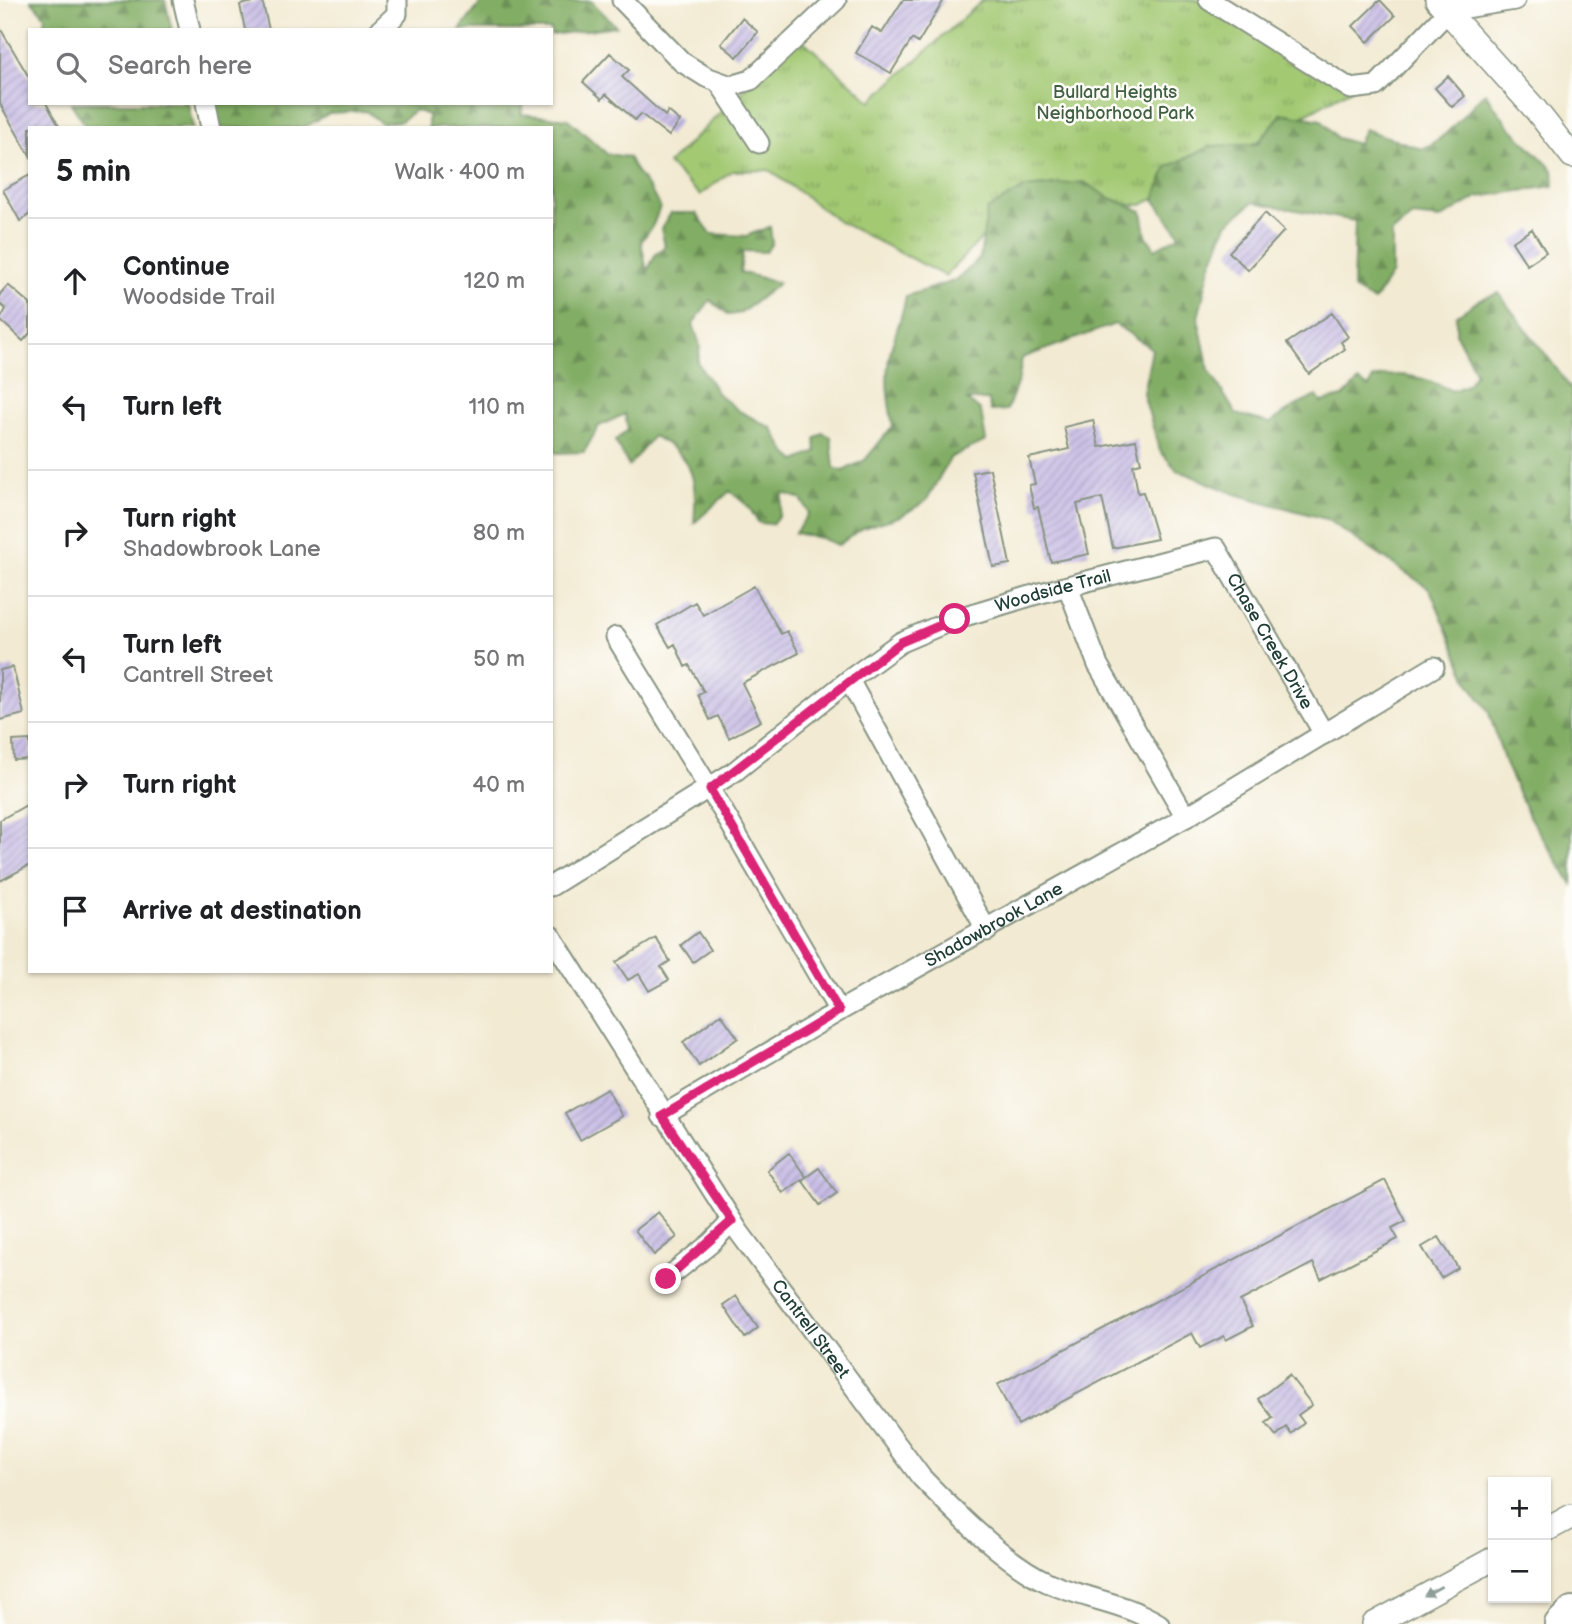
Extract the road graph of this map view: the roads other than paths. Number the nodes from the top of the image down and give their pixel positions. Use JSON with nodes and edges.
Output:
{"nodes":[{"id":1,"x":183,"y":0,"type":"edge"},
{"id":2,"x":397,"y":0,"type":"edge"},
{"id":3,"x":622,"y":0,"type":"edge"},
{"id":4,"x":836,"y":0,"type":"edge"},
{"id":5,"x":1209,"y":0,"type":"edge"},
{"id":6,"x":1515,"y":0,"type":"edge"},
{"id":7,"x":1448,"y":4,"type":"edge"},
{"id":8,"x":190,"y":28,"type":"edge"},
{"id":9,"x":382,"y":28,"type":"edge"},
{"id":10,"x":729,"y":84,"type":"junction"},
{"id":11,"x":206,"y":105,"type":"edge"},
{"id":12,"x":211,"y":126,"type":"edge"},
{"id":13,"x":759,"y":143,"type":"dead end"},
{"id":14,"x":1572,"y":156,"type":"edge"},
{"id":15,"x":1216,"y":548,"type":"joint"},
{"id":16,"x":1068,"y":587,"type":"junction"},
{"id":17,"x":617,"y":636,"type":"dead end"},
{"id":18,"x":1434,"y":667,"type":"dead end"},
{"id":19,"x":849,"y":680,"type":"junction"},
{"id":20,"x":1324,"y":734,"type":"junction"},
{"id":21,"x":710,"y":789,"type":"junction"},
{"id":22,"x":1186,"y":817,"type":"junction"},
{"id":23,"x":553,"y":885,"type":"edge"},
{"id":24,"x":987,"y":931,"type":"junction"},
{"id":25,"x":553,"y":939,"type":"edge"},
{"id":26,"x":839,"y":1011,"type":"junction"},
{"id":27,"x":662,"y":1116,"type":"junction"},
{"id":28,"x":732,"y":1221,"type":"junction"},
{"id":29,"x":666,"y":1279,"type":"dead end"},
{"id":30,"x":1572,"y":1516,"type":"edge"},
{"id":31,"x":1551,"y":1527,"type":"edge"},
{"id":32,"x":1488,"y":1562,"type":"edge"},
{"id":33,"x":1572,"y":1611,"type":"edge"},
{"id":34,"x":1572,"y":1620,"type":"edge"},
{"id":35,"x":1159,"y":1624,"type":"edge"},
{"id":36,"x":1374,"y":1624,"type":"edge"},
{"id":37,"x":1559,"y":1624,"type":"edge"},
{"id":38,"x":1565,"y":1624,"type":"edge"}],
"edges":[{"from":1,"to":8,"type":"street"},
{"from":2,"to":9,"type":"street"},
{"from":3,"to":10,"type":"street"},
{"from":4,"to":10,"type":"street"},
{"from":5,"to":7,"type":"street"},
{"from":6,"to":7,"type":"street"},
{"from":7,"to":14,"type":"main road"},
{"from":10,"to":13,"type":"street"},
{"from":11,"to":12,"type":"street"},
{"from":15,"to":16,"type":"street","name":"Woodside Trail"},
{"from":15,"to":20,"type":"street","name":"Chase Creek Drive"},
{"from":16,"to":19,"type":"street","name":"Woodside Trail"},
{"from":16,"to":22,"type":"street"},
{"from":17,"to":21,"type":"street"},
{"from":18,"to":20,"type":"street","name":"Shadowbrook Lane"},
{"from":19,"to":21,"type":"street","name":"Woodside Trail"},
{"from":19,"to":24,"type":"street"},
{"from":20,"to":22,"type":"street","name":"Shadowbrook Lane"},
{"from":21,"to":23,"type":"street","name":"Woodside Trail"},
{"from":21,"to":26,"type":"street"},
{"from":22,"to":24,"type":"street","name":"Shadowbrook Lane"},
{"from":24,"to":26,"type":"street","name":"Shadowbrook Lane"},
{"from":25,"to":27,"type":"street","name":"Cantrell Street"},
{"from":26,"to":27,"type":"street","name":"Shadowbrook Lane"},
{"from":27,"to":28,"type":"street","name":"Cantrell Street"},
{"from":28,"to":29,"type":"street"},
{"from":28,"to":35,"type":"street","name":"Cantrell Street"},
{"from":30,"to":31,"type":"main road"},
{"from":32,"to":36,"type":"main road","one_way":true},
{"from":33,"to":37,"type":"highway"},
{"from":34,"to":38,"type":"highway"}]}
